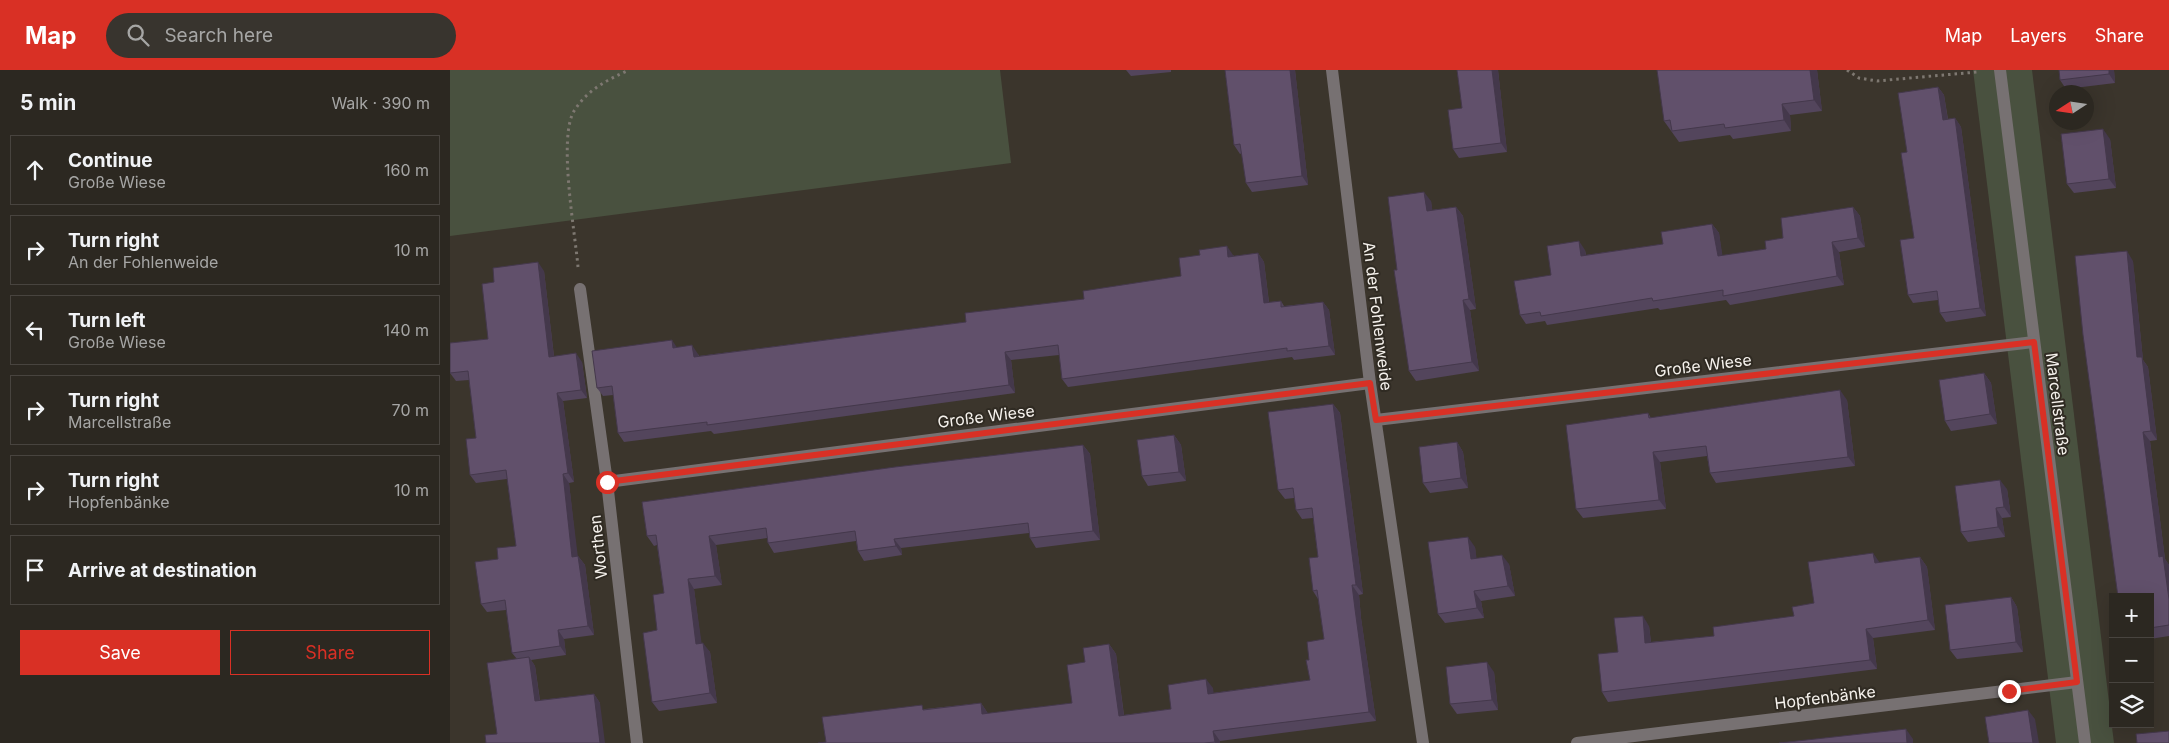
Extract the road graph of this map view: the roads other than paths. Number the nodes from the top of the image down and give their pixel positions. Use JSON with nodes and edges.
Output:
{"nodes":[{"id":1,"x":1332,"y":70,"type":"edge"},
{"id":2,"x":2000,"y":70,"type":"edge"},
{"id":3,"x":580,"y":288,"type":"road end"},
{"id":4,"x":2034,"y":342,"type":"junction"},
{"id":5,"x":1370,"y":383,"type":"junction"},
{"id":6,"x":1376,"y":420,"type":"junction"},
{"id":7,"x":607,"y":482,"type":"junction"},
{"id":8,"x":2077,"y":682,"type":"junction"},
{"id":9,"x":637,"y":743,"type":"edge"},
{"id":10,"x":1423,"y":743,"type":"edge"},
{"id":11,"x":1577,"y":743,"type":"edge"},
{"id":12,"x":2085,"y":743,"type":"edge"}],
"edges":[{"from":1,"to":5,"type":"street","name":"An der Fohlenweide"},
{"from":2,"to":4,"type":"street","name":"Marcellstraße"},
{"from":3,"to":7,"type":"street","name":"Worthen"},
{"from":4,"to":6,"type":"street","name":"Große Wiese"},
{"from":4,"to":8,"type":"street","name":"Marcellstraße"},
{"from":5,"to":6,"type":"street","name":"An der Fohlenweide"},
{"from":5,"to":7,"type":"street","name":"Große Wiese"},
{"from":6,"to":10,"type":"street","name":"An der Fohlenweide"},
{"from":7,"to":9,"type":"street","name":"Worthen"},
{"from":8,"to":11,"type":"street","name":"Hopfenbänke"},
{"from":8,"to":12,"type":"street","name":"Marcellstraße"}]}
